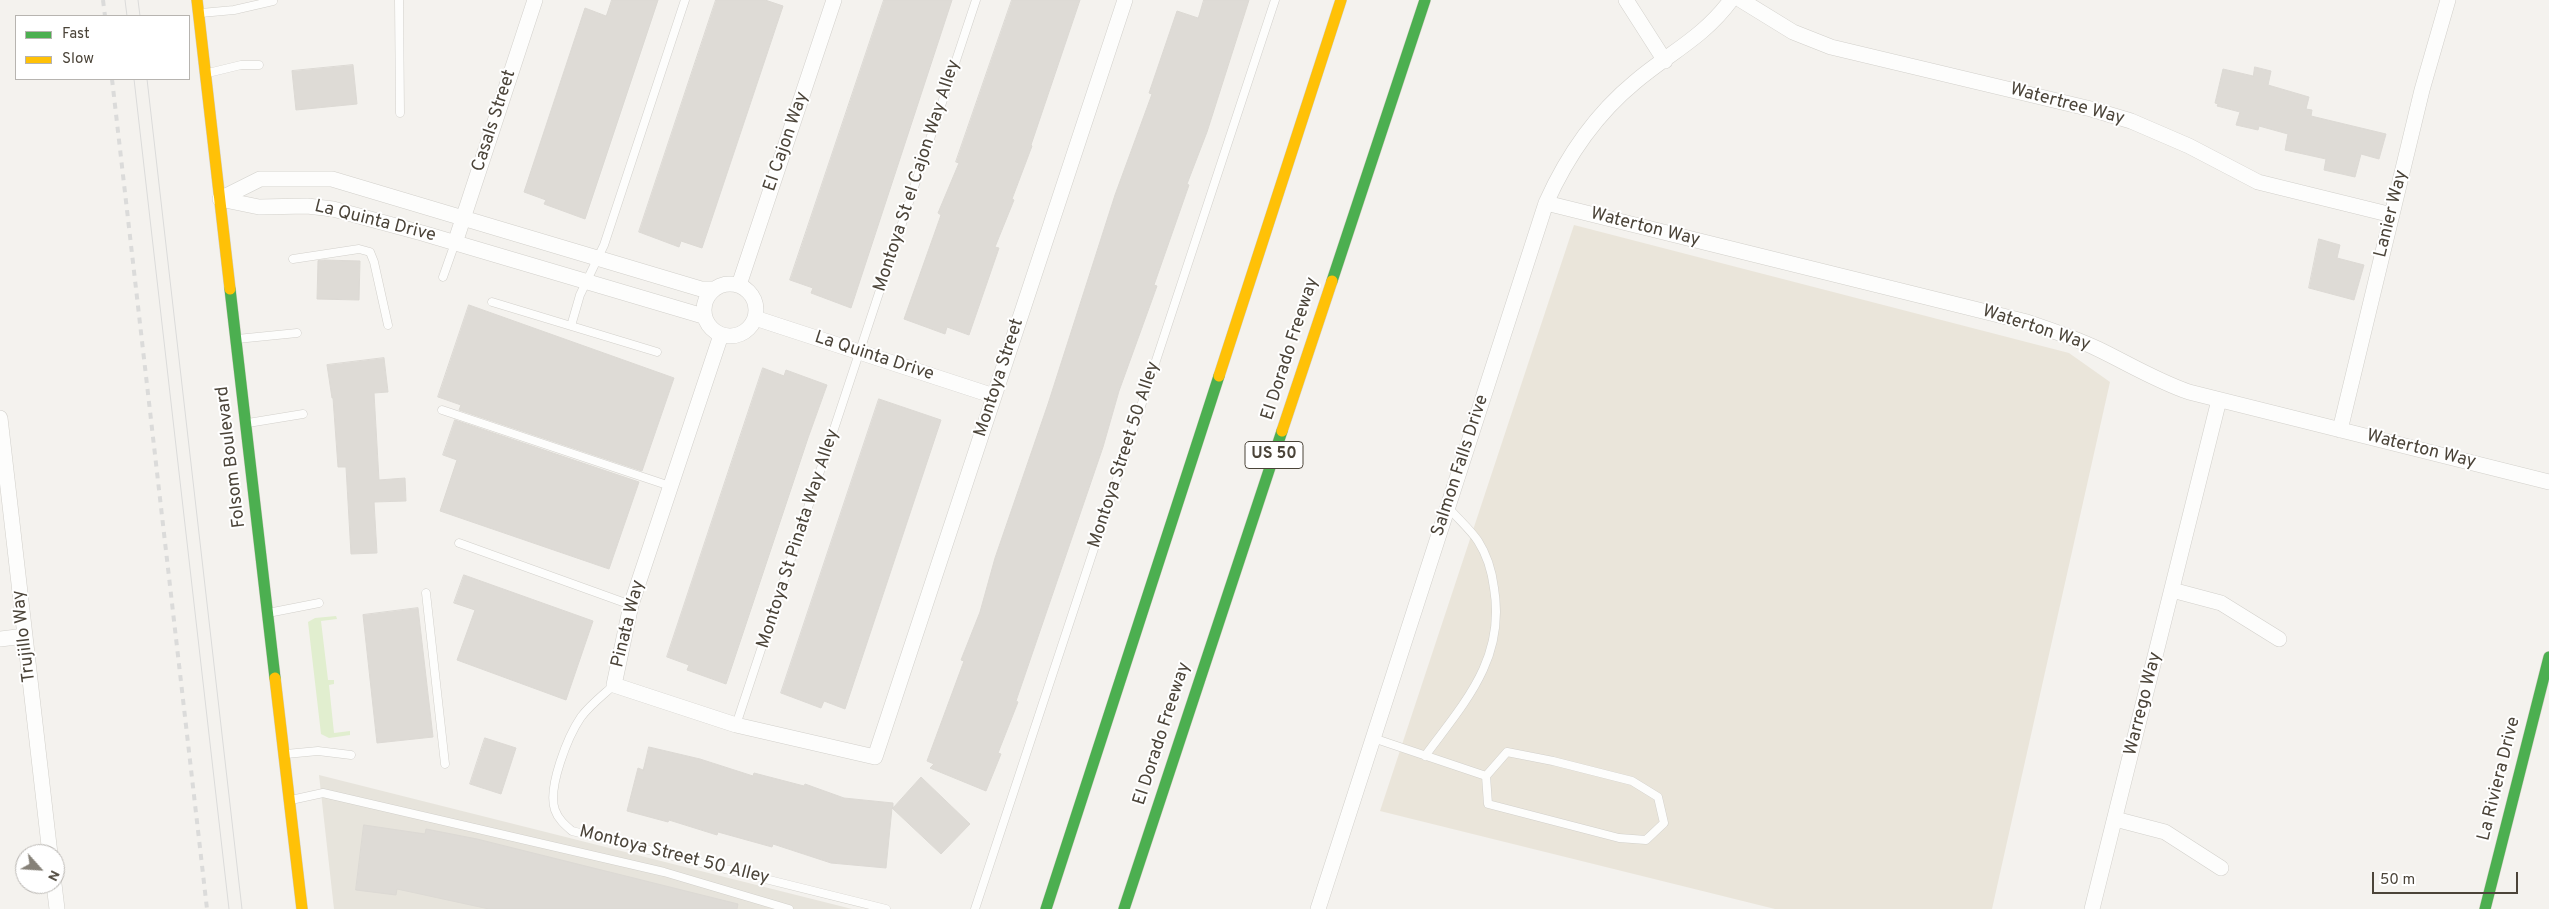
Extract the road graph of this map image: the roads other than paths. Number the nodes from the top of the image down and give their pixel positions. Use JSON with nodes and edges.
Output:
{"nodes":[{"id":1,"x":197,"y":0,"type":"edge"},
{"id":2,"x":400,"y":0,"type":"edge"},
{"id":3,"x":535,"y":0,"type":"edge"},
{"id":4,"x":685,"y":0,"type":"edge"},
{"id":5,"x":834,"y":0,"type":"edge"},
{"id":6,"x":976,"y":0,"type":"edge"},
{"id":7,"x":1125,"y":0,"type":"edge"},
{"id":8,"x":1275,"y":0,"type":"edge"},
{"id":9,"x":1341,"y":0,"type":"edge"},
{"id":10,"x":1425,"y":0,"type":"edge"},
{"id":11,"x":1626,"y":0,"type":"edge"},
{"id":12,"x":1731,"y":0,"type":"edge"},
{"id":13,"x":1741,"y":0,"type":"edge"},
{"id":14,"x":2448,"y":0,"type":"edge"},
{"id":15,"x":273,"y":1,"type":"edge"},
{"id":16,"x":199,"y":14,"type":"junction"},
{"id":17,"x":1664,"y":60,"type":"junction"},
{"id":18,"x":259,"y":65,"type":"dead end"},
{"id":19,"x":206,"y":73,"type":"junction"},
{"id":20,"x":400,"y":113,"type":"dead end"},
{"id":21,"x":220,"y":199,"type":"junction"},
{"id":22,"x":1546,"y":203,"type":"junction"},
{"id":23,"x":2392,"y":215,"type":"junction"},
{"id":24,"x":464,"y":217,"type":"junction"},
{"id":25,"x":455,"y":243,"type":"junction"},
{"id":26,"x":598,"y":257,"type":"junction"},
{"id":27,"x":293,"y":259,"type":"dead end"},
{"id":28,"x":443,"y":277,"type":"dead end"},
{"id":29,"x":586,"y":281,"type":"junction"},
{"id":30,"x":739,"y":285,"type":"junction"},
{"id":31,"x":713,"y":289,"type":"junction"},
{"id":32,"x":492,"y":302,"type":"dead end"},
{"id":33,"x":703,"y":316,"type":"junction"},
{"id":34,"x":755,"y":318,"type":"junction"},
{"id":35,"x":388,"y":325,"type":"dead end"},
{"id":36,"x":571,"y":326,"type":"junction"},
{"id":37,"x":297,"y":333,"type":"dead end"},
{"id":38,"x":721,"y":335,"type":"junction"},
{"id":39,"x":236,"y":339,"type":"junction"},
{"id":40,"x":657,"y":352,"type":"dead end"},
{"id":41,"x":859,"y":352,"type":"junction"},
{"id":42,"x":994,"y":396,"type":"junction"},
{"id":43,"x":2219,"y":400,"type":"junction"},
{"id":44,"x":442,"y":410,"type":"dead end"},
{"id":45,"x":303,"y":414,"type":"dead end"},
{"id":46,"x":0,"y":418,"type":"edge"},
{"id":47,"x":246,"y":424,"type":"junction"},
{"id":48,"x":2340,"y":430,"type":"junction"},
{"id":49,"x":2549,"y":482,"type":"edge"},
{"id":50,"x":670,"y":486,"type":"junction"},
{"id":51,"x":1448,"y":507,"type":"junction"},
{"id":52,"x":459,"y":543,"type":"dead end"},
{"id":53,"x":2172,"y":590,"type":"junction"},
{"id":54,"x":426,"y":593,"type":"dead end"},
{"id":55,"x":319,"y":603,"type":"dead end"},
{"id":56,"x":631,"y":605,"type":"junction"},
{"id":57,"x":268,"y":613,"type":"junction"},
{"id":58,"x":25,"y":636,"type":"junction"},
{"id":59,"x":0,"y":639,"type":"edge"},
{"id":60,"x":2279,"y":639,"type":"dead end"},
{"id":61,"x":2549,"y":657,"type":"edge"},
{"id":62,"x":614,"y":685,"type":"junction"},
{"id":63,"x":736,"y":725,"type":"junction"},
{"id":64,"x":1373,"y":738,"type":"junction"},
{"id":65,"x":284,"y":755,"type":"junction"},
{"id":66,"x":351,"y":755,"type":"dead end"},
{"id":67,"x":1425,"y":756,"type":"junction"},
{"id":68,"x":875,"y":757,"type":"joint"},
{"id":69,"x":444,"y":764,"type":"dead end"},
{"id":70,"x":1486,"y":776,"type":"junction"},
{"id":71,"x":289,"y":800,"type":"junction"},
{"id":72,"x":2115,"y":819,"type":"junction"},
{"id":73,"x":49,"y":844,"type":"edge"},
{"id":74,"x":2221,"y":868,"type":"dead end"},
{"id":75,"x":55,"y":894,"type":"edge"},
{"id":76,"x":57,"y":909,"type":"edge"},
{"id":77,"x":302,"y":909,"type":"edge"},
{"id":78,"x":789,"y":909,"type":"edge"},
{"id":79,"x":886,"y":909,"type":"edge"},
{"id":80,"x":975,"y":909,"type":"edge"},
{"id":81,"x":1046,"y":909,"type":"edge"},
{"id":82,"x":1124,"y":909,"type":"edge"},
{"id":83,"x":1318,"y":909,"type":"edge"},
{"id":84,"x":2092,"y":909,"type":"edge"},
{"id":85,"x":2485,"y":909,"type":"edge"}],
"edges":[{"from":1,"to":16,"type":"main road","name":"Folsom Boulevard"},
{"from":2,"to":20,"type":"lane"},
{"from":3,"to":24,"type":"street","name":"Casals Street"},
{"from":4,"to":26,"type":"lane"},
{"from":5,"to":30,"type":"street","name":"El Cajon Way"},
{"from":6,"to":41,"type":"lane","name":"Montoya St el Cajon Way Alley"},
{"from":7,"to":42,"type":"street","name":"Montoya Street"},
{"from":8,"to":80,"type":"lane","name":"Montoya Street 50 Alley"},
{"from":9,"to":81,"type":"main road"},
{"from":10,"to":82,"type":"main road","name":"El Dorado Freeway","number":"US 50"},
{"from":11,"to":17,"type":"street"},
{"from":12,"to":17,"type":"street","name":"Salmon Falls Drive"},
{"from":13,"to":23,"type":"street","name":"Watertree Way"},
{"from":14,"to":23,"type":"street","name":"Lanier Way"},
{"from":15,"to":16,"type":"lane"},
{"from":16,"to":19,"type":"main road","name":"Folsom Boulevard"},
{"from":17,"to":22,"type":"street","name":"Salmon Falls Drive"},
{"from":18,"to":19,"type":"lane"},
{"from":19,"to":21,"type":"main road","name":"Folsom Boulevard"},
{"from":21,"to":24,"type":"street","name":"La Quinta Drive"},
{"from":21,"to":25,"type":"street","name":"La Quinta Drive"},
{"from":21,"to":39,"type":"main road","name":"Folsom Boulevard"},
{"from":22,"to":43,"type":"street","name":"Waterton Way"},
{"from":22,"to":51,"type":"street","name":"Salmon Falls Drive"},
{"from":23,"to":48,"type":"street","name":"Lanier Way"},
{"from":24,"to":25,"type":"street","name":"Casals Street"},
{"from":24,"to":26,"type":"street","name":"La Quinta Drive"},
{"from":25,"to":28,"type":"lane"},
{"from":25,"to":29,"type":"street","name":"La Quinta Drive"},
{"from":26,"to":29,"type":"lane"},
{"from":26,"to":31,"type":"street","name":"La Quinta Drive"},
{"from":27,"to":35,"type":"lane"},
{"from":29,"to":33,"type":"street","name":"La Quinta Drive"},
{"from":29,"to":36,"type":"lane"},
{"from":30,"to":31,"type":"street"},
{"from":30,"to":34,"type":"street"},
{"from":31,"to":33,"type":"street"},
{"from":32,"to":36,"type":"lane"},
{"from":33,"to":38,"type":"street"},
{"from":34,"to":38,"type":"street"},
{"from":34,"to":41,"type":"street","name":"La Quinta Drive"},
{"from":36,"to":40,"type":"lane"},
{"from":37,"to":39,"type":"lane"},
{"from":38,"to":50,"type":"street","name":"Pinata Way"},
{"from":39,"to":47,"type":"main road","name":"Folsom Boulevard"},
{"from":41,"to":42,"type":"street","name":"La Quinta Drive"},
{"from":41,"to":63,"type":"lane","name":"Montoya St Pinata Way Alley"},
{"from":42,"to":68,"type":"street","name":"Montoya Street"},
{"from":43,"to":48,"type":"street","name":"Waterton Way"},
{"from":43,"to":53,"type":"street","name":"Warrego Way"},
{"from":44,"to":50,"type":"lane"},
{"from":45,"to":47,"type":"lane"},
{"from":46,"to":58,"type":"street","name":"Trujillo Way"},
{"from":47,"to":57,"type":"main road","name":"Folsom Boulevard"},
{"from":48,"to":49,"type":"street","name":"Waterton Way"},
{"from":50,"to":56,"type":"street","name":"Pinata Way"},
{"from":51,"to":64,"type":"street","name":"Salmon Falls Drive"},
{"from":51,"to":67,"type":"lane"},
{"from":52,"to":56,"type":"lane"},
{"from":53,"to":60,"type":"street"},
{"from":53,"to":72,"type":"street","name":"Warrego Way"},
{"from":54,"to":69,"type":"lane"},
{"from":55,"to":57,"type":"lane"},
{"from":56,"to":62,"type":"street","name":"Pinata Way"},
{"from":57,"to":65,"type":"main road","name":"Folsom Boulevard"},
{"from":58,"to":59,"type":"street"},
{"from":58,"to":73,"type":"street","name":"Trujillo Way"},
{"from":61,"to":85,"type":"main road","name":"La Riviera Drive"},
{"from":62,"to":63,"type":"street","name":"Pinata Way"},
{"from":62,"to":79,"type":"lane","name":"Montoya Street 50 Alley"},
{"from":63,"to":68,"type":"street","name":"Pinata Way"},
{"from":64,"to":67,"type":"lane"},
{"from":64,"to":83,"type":"street","name":"Salmon Falls Drive"},
{"from":65,"to":66,"type":"lane"},
{"from":65,"to":71,"type":"main road","name":"Folsom Boulevard"},
{"from":67,"to":70,"type":"lane"},
{"from":70,"to":70,"type":"lane"},
{"from":71,"to":77,"type":"main road","name":"Folsom Boulevard"},
{"from":71,"to":78,"type":"lane"},
{"from":72,"to":74,"type":"street"},
{"from":72,"to":84,"type":"street","name":"Warrego Way"},
{"from":75,"to":76,"type":"street"}]}
